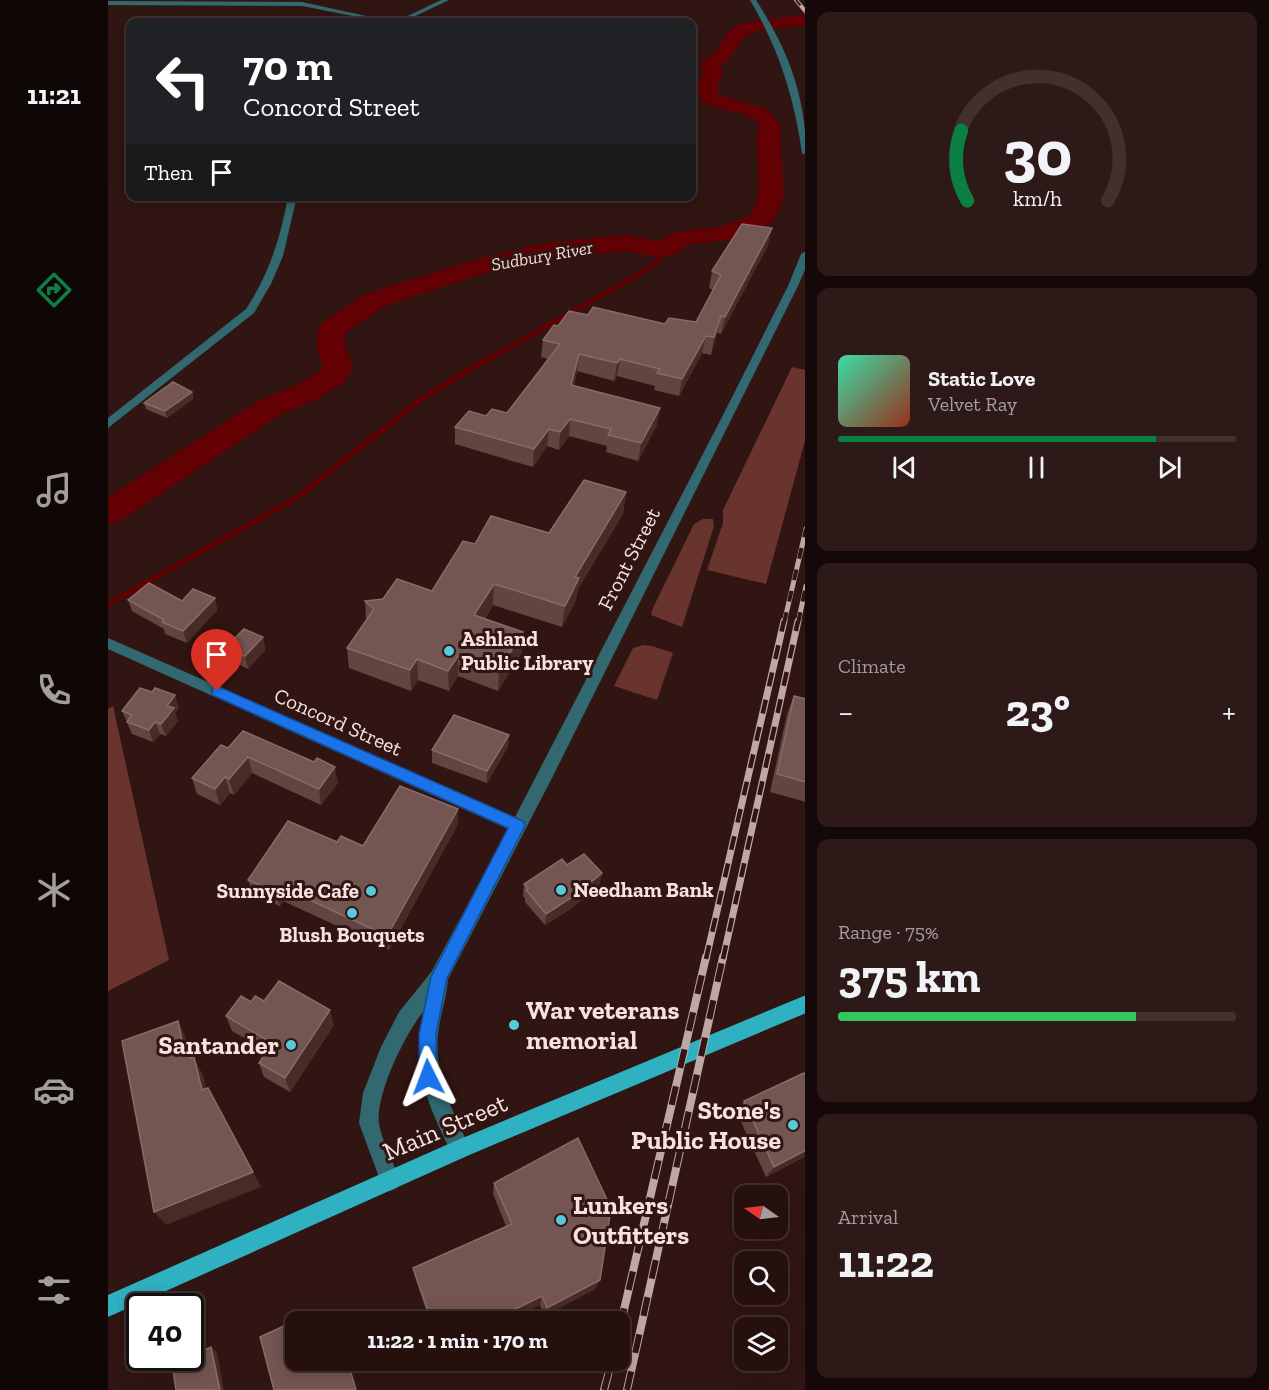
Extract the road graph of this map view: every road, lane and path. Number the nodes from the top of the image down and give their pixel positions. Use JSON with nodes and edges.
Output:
{"nodes":[{"id":1,"x":446,"y":0,"type":"edge"},
{"id":2,"x":753,"y":0,"type":"edge"},
{"id":3,"x":108,"y":3,"type":"edge"},
{"id":4,"x":372,"y":18,"type":"edge"},
{"id":5,"x":407,"y":18,"type":"edge"},
{"id":6,"x":805,"y":147,"type":"edge"},
{"id":7,"x":293,"y":201,"type":"edge"},
{"id":8,"x":805,"y":256,"type":"edge"},
{"id":9,"x":108,"y":424,"type":"edge"},
{"id":10,"x":108,"y":643,"type":"edge"},
{"id":11,"x":518,"y":826,"type":"junction"},
{"id":12,"x":439,"y":977,"type":"junction"},
{"id":13,"x":805,"y":1004,"type":"edge"},
{"id":14,"x":460,"y":1149,"type":"junction"},
{"id":15,"x":390,"y":1180,"type":"junction"},
{"id":16,"x":108,"y":1306,"type":"edge"}],
"edges":[{"from":1,"to":5,"type":"street"},
{"from":2,"to":6,"type":"street"},
{"from":3,"to":4,"type":"street"},
{"from":7,"to":9,"type":"street"},
{"from":8,"to":11,"type":"street","name":"Front Street"},
{"from":10,"to":11,"type":"street","name":"Concord Street"},
{"from":11,"to":12,"type":"street","name":"Front Street"},
{"from":12,"to":14,"type":"street","name":"Front Street"},
{"from":12,"to":15,"type":"street","name":"Front Street"},
{"from":13,"to":14,"type":"main road","name":"Main Street"},
{"from":14,"to":15,"type":"main road","name":"Main Street"},
{"from":15,"to":16,"type":"main road","name":"Main Street"}]}
